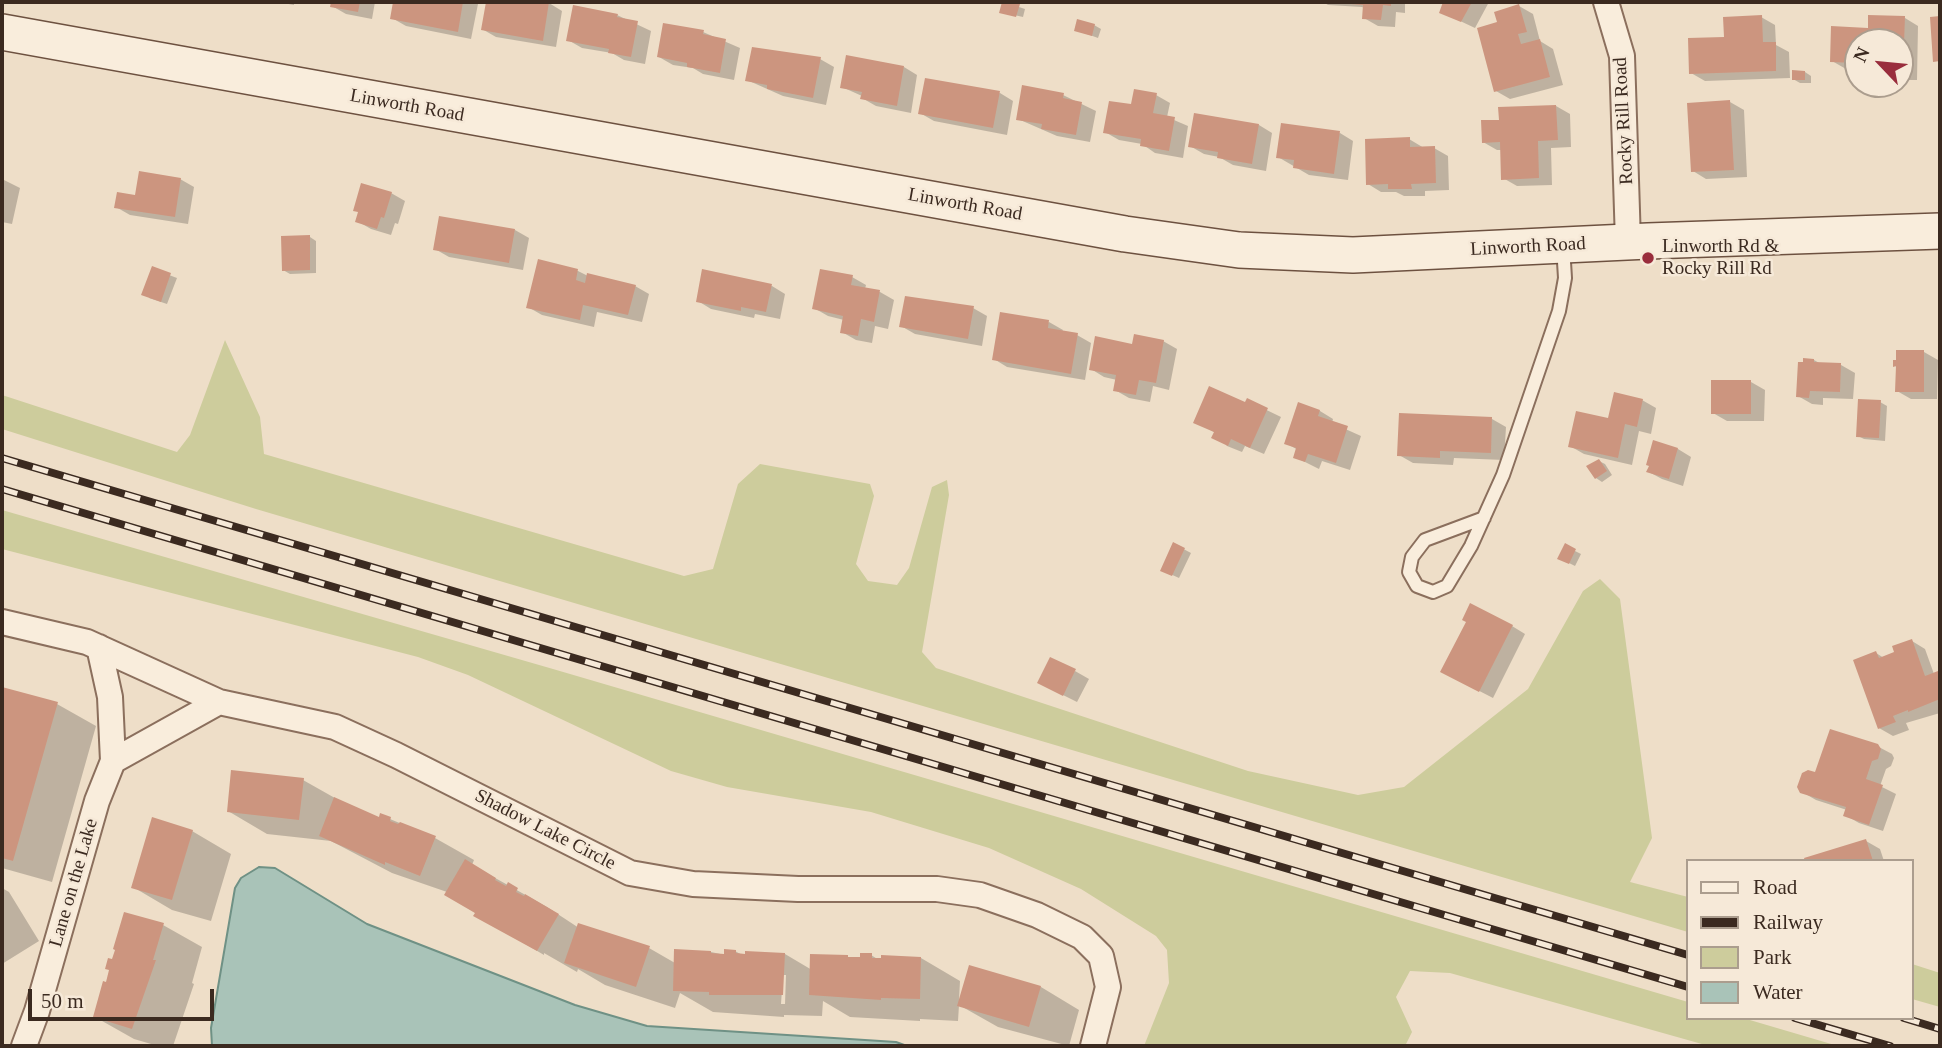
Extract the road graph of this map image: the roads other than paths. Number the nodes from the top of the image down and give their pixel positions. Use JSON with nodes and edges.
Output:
{"nodes":[{"id":1,"x":1606,"y":2,"type":"edge"},
{"id":2,"x":2,"y":32,"type":"edge"},
{"id":3,"x":1940,"y":231,"type":"edge"},
{"id":4,"x":1628,"y":242,"type":"junction"},
{"id":5,"x":1563,"y":245,"type":"junction"},
{"id":6,"x":1483,"y":517,"type":"junction"},
{"id":7,"x":2,"y":622,"type":"edge"},
{"id":8,"x":99,"y":648,"type":"junction"},
{"id":9,"x":219,"y":702,"type":"junction"},
{"id":10,"x":113,"y":761,"type":"junction"},
{"id":11,"x":24,"y":1046,"type":"edge"},
{"id":12,"x":1093,"y":1046,"type":"edge"}],
"edges":[{"from":1,"to":4,"type":"street","name":"Rocky Rill Road"},
{"from":2,"to":5,"type":"main road","name":"Linworth Road"},
{"from":3,"to":4,"type":"main road","name":"Linworth Road"},
{"from":4,"to":5,"type":"main road","name":"Linworth Road"},
{"from":5,"to":6,"type":"lane"},
{"from":6,"to":6,"type":"lane"},
{"from":7,"to":8,"type":"street","name":"Shadow Lake Circle"},
{"from":8,"to":9,"type":"street","name":"Shadow Lake Circle"},
{"from":8,"to":10,"type":"street","name":"Lane on the Lake"},
{"from":9,"to":10,"type":"street"},
{"from":9,"to":12,"type":"street","name":"Shadow Lake Circle"},
{"from":10,"to":11,"type":"street","name":"Lane on the Lake"}]}
